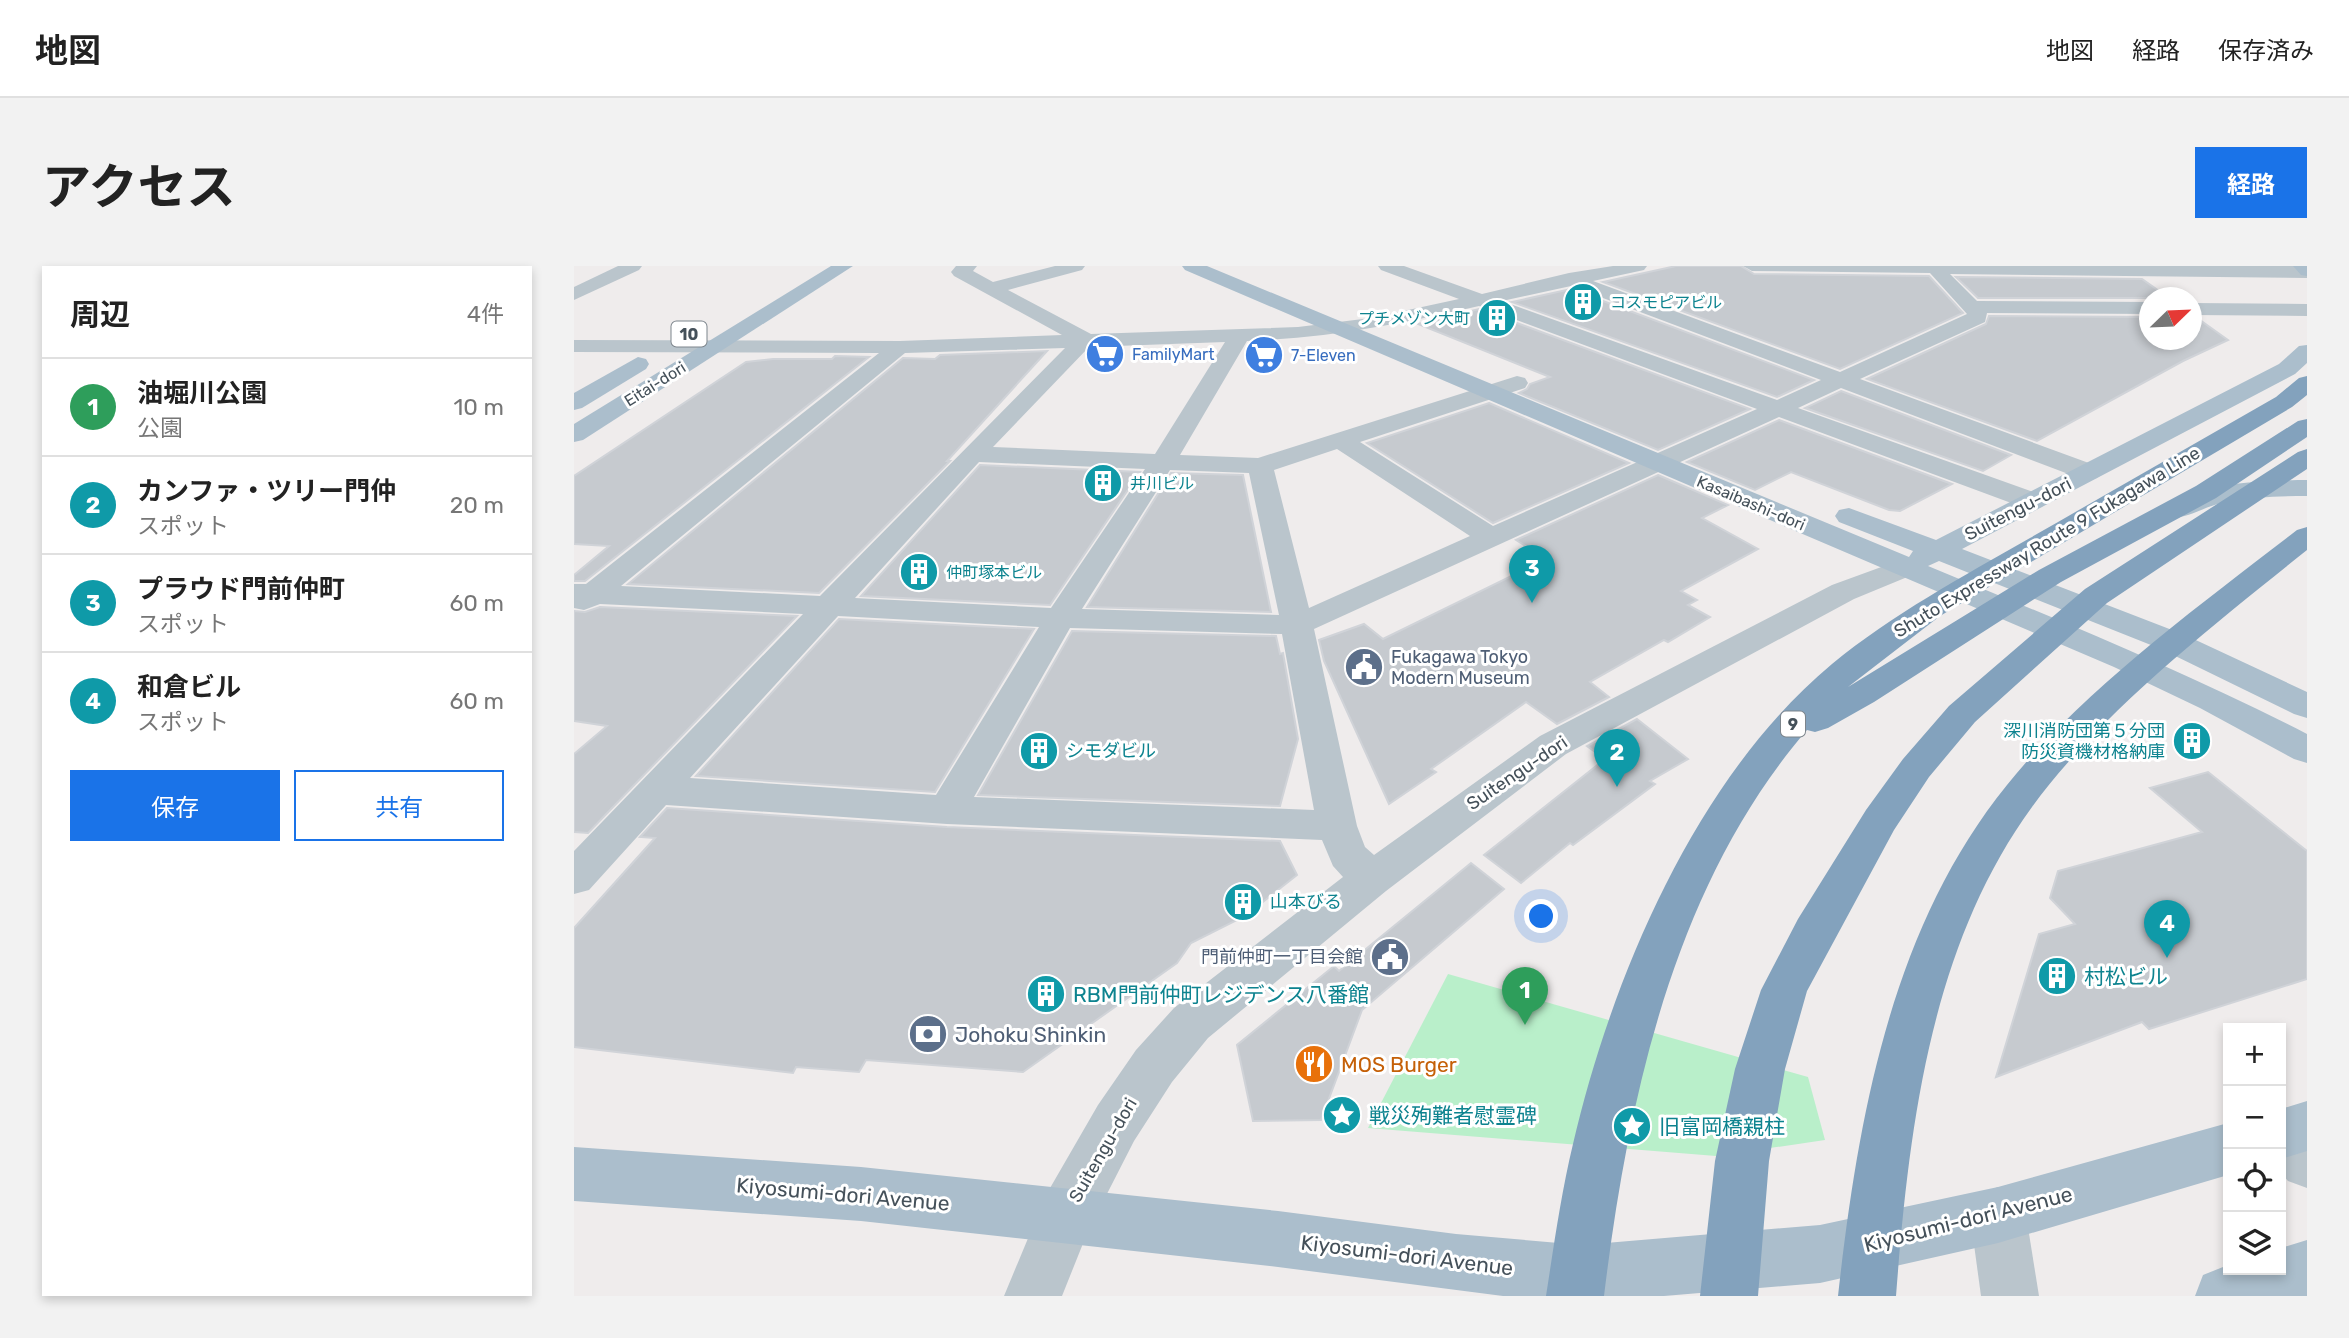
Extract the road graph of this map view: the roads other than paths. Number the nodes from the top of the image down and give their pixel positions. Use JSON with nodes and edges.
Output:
{"nodes":[{"id":1,"x":633,"y":266,"type":"edge"},
{"id":2,"x":844,"y":266,"type":"edge"},
{"id":3,"x":968,"y":266,"type":"edge"},
{"id":4,"x":1076,"y":266,"type":"edge"},
{"id":5,"x":1191,"y":266,"type":"edge"},
{"id":6,"x":1230,"y":266,"type":"edge"},
{"id":7,"x":1387,"y":266,"type":"edge"},
{"id":8,"x":1527,"y":266,"type":"edge"},
{"id":9,"x":1639,"y":266,"type":"edge"},
{"id":10,"x":1752,"y":266,"type":"edge"},
{"id":11,"x":2302,"y":266,"type":"edge"},
{"id":12,"x":1934,"y":267,"type":"edge"},
{"id":13,"x":2237,"y":269,"type":"edge"},
{"id":14,"x":1569,"y":272,"type":"edge"},
{"id":15,"x":2307,"y":272,"type":"edge"},
{"id":16,"x":574,"y":280,"type":"edge"},
{"id":17,"x":601,"y":281,"type":"junction"},
{"id":18,"x":993,"y":288,"type":"junction"},
{"id":19,"x":574,"y":294,"type":"edge"},
{"id":20,"x":1480,"y":299,"type":"junction"},
{"id":21,"x":1971,"y":307,"type":"junction"},
{"id":22,"x":2139,"y":308,"type":"edge"},
{"id":23,"x":2202,"y":309,"type":"edge"},
{"id":24,"x":2307,"y":310,"type":"edge"},
{"id":25,"x":1371,"y":324,"type":"junction"},
{"id":26,"x":699,"y":328,"type":"dead end"},
{"id":27,"x":1340,"y":329,"type":"junction"},
{"id":28,"x":1240,"y":335,"type":"junction"},
{"id":29,"x":1085,"y":340,"type":"junction"},
{"id":30,"x":574,"y":346,"type":"edge"},
{"id":31,"x":667,"y":347,"type":"junction"},
{"id":32,"x":714,"y":347,"type":"junction"},
{"id":33,"x":900,"y":347,"type":"junction"},
{"id":34,"x":2307,"y":351,"type":"edge"},
{"id":35,"x":1840,"y":378,"type":"junction"},
{"id":36,"x":1517,"y":383,"type":"junction"},
{"id":37,"x":2307,"y":383,"type":"edge"},
{"id":38,"x":1488,"y":392,"type":"junction"},
{"id":39,"x":574,"y":403,"type":"edge"},
{"id":40,"x":1776,"y":408,"type":"junction"},
{"id":41,"x":2307,"y":426,"type":"edge"},
{"id":42,"x":574,"y":435,"type":"edge"},
{"id":43,"x":1340,"y":440,"type":"junction"},
{"id":44,"x":1682,"y":451,"type":"junction"},
{"id":45,"x":972,"y":454,"type":"junction"},
{"id":46,"x":2307,"y":457,"type":"edge"},
{"id":47,"x":1162,"y":463,"type":"junction"},
{"id":48,"x":1655,"y":463,"type":"junction"},
{"id":49,"x":1260,"y":466,"type":"junction"},
{"id":50,"x":2088,"y":472,"type":"junction"},
{"id":51,"x":2307,"y":488,"type":"edge"},
{"id":52,"x":2032,"y":501,"type":"junction"},
{"id":53,"x":2307,"y":535,"type":"edge"},
{"id":54,"x":1491,"y":537,"type":"junction"},
{"id":55,"x":1922,"y":559,"type":"junction"},
{"id":56,"x":1999,"y":574,"type":"junction"},
{"id":57,"x":580,"y":599,"type":"edge"},
{"id":58,"x":830,"y":605,"type":"junction"},
{"id":59,"x":1060,"y":618,"type":"junction"},
{"id":60,"x":1297,"y":625,"type":"junction"},
{"id":61,"x":2173,"y":642,"type":"junction"},
{"id":62,"x":2307,"y":706,"type":"edge"},
{"id":63,"x":1779,"y":740,"type":"junction"},
{"id":64,"x":2307,"y":750,"type":"edge"},
{"id":65,"x":656,"y":790,"type":"junction"},
{"id":66,"x":947,"y":810,"type":"junction"},
{"id":67,"x":1337,"y":826,"type":"junction"},
{"id":68,"x":574,"y":878,"type":"edge"},
{"id":69,"x":1371,"y":878,"type":"junction"},
{"id":70,"x":2307,"y":1126,"type":"edge"},
{"id":71,"x":2286,"y":1133,"type":"edge"},
{"id":72,"x":2286,"y":1140,"type":"edge"},
{"id":73,"x":2223,"y":1150,"type":"edge"},
{"id":74,"x":2307,"y":1162,"type":"edge"},
{"id":75,"x":574,"y":1174,"type":"edge"},
{"id":76,"x":1066,"y":1215,"type":"junction"},
{"id":77,"x":1998,"y":1215,"type":"junction"},
{"id":78,"x":2307,"y":1269,"type":"edge"},
{"id":79,"x":1033,"y":1296,"type":"edge"},
{"id":80,"x":1575,"y":1296,"type":"edge"},
{"id":81,"x":1729,"y":1296,"type":"edge"},
{"id":82,"x":1867,"y":1296,"type":"edge"},
{"id":83,"x":2010,"y":1296,"type":"edge"},
{"id":84,"x":2224,"y":1296,"type":"edge"}],
"edges":[{"from":1,"to":17,"type":"street"},
{"from":2,"to":32,"type":"main road","name":"Eitai-dori","number":"10"},
{"from":3,"to":18,"type":"street"},
{"from":4,"to":18,"type":"street"},
{"from":5,"to":27,"type":"main road","name":"Kasaibashi-dori"},
{"from":6,"to":25,"type":"main road","name":"Kasaibashi-dori"},
{"from":7,"to":20,"type":"street"},
{"from":8,"to":14,"type":"street"},
{"from":9,"to":14,"type":"street"},
{"from":10,"to":12,"type":"street"},
{"from":11,"to":15,"type":"main road"},
{"from":12,"to":13,"type":"street"},
{"from":12,"to":21,"type":"street"},
{"from":13,"to":15,"type":"street"},
{"from":14,"to":20,"type":"street"},
{"from":14,"to":35,"type":"street"},
{"from":16,"to":17,"type":"street"},
{"from":17,"to":19,"type":"street"},
{"from":18,"to":29,"type":"street"},
{"from":20,"to":25,"type":"street"},
{"from":20,"to":40,"type":"street"},
{"from":21,"to":22,"type":"street"},
{"from":21,"to":35,"type":"street"},
{"from":23,"to":24,"type":"street"},
{"from":25,"to":27,"type":"street"},
{"from":25,"to":36,"type":"main road","name":"Kasaibashi-dori"},
{"from":26,"to":31,"type":"main road","name":"Eitai-dori","number":"10"},
{"from":27,"to":28,"type":"street"},
{"from":27,"to":38,"type":"main road","name":"Kasaibashi-dori"},
{"from":28,"to":29,"type":"street"},
{"from":28,"to":47,"type":"street"},
{"from":29,"to":33,"type":"street"},
{"from":29,"to":45,"type":"street"},
{"from":30,"to":31,"type":"street"},
{"from":31,"to":32,"type":"street"},
{"from":31,"to":39,"type":"main road","name":"Eitai-dori","number":"10"},
{"from":32,"to":33,"type":"street"},
{"from":32,"to":42,"type":"main road","name":"Eitai-dori","number":"10"},
{"from":33,"to":57,"type":"street"},
{"from":34,"to":50,"type":"main road","name":"Suitengu-dori"},
{"from":35,"to":40,"type":"street"},
{"from":35,"to":50,"type":"street"},
{"from":36,"to":38,"type":"street"},
{"from":36,"to":44,"type":"main road","name":"Kasaibashi-dori"},
{"from":37,"to":63,"type":"highway","name":"Shuto Expressway Route 9 Fukagawa Line","number":"9"},
{"from":38,"to":43,"type":"street"},
{"from":38,"to":48,"type":"main road","name":"Kasaibashi-dori"},
{"from":40,"to":44,"type":"street"},
{"from":40,"to":52,"type":"street"},
{"from":41,"to":63,"type":"highway"},
{"from":43,"to":49,"type":"street"},
{"from":43,"to":54,"type":"street"},
{"from":44,"to":48,"type":"street"},
{"from":44,"to":55,"type":"main road","name":"Kasaibashi-dori"},
{"from":45,"to":47,"type":"street"},
{"from":45,"to":58,"type":"street"},
{"from":46,"to":81,"type":"highway"},
{"from":47,"to":49,"type":"street"},
{"from":47,"to":59,"type":"street"},
{"from":48,"to":54,"type":"street"},
{"from":48,"to":55,"type":"main road","name":"Kasaibashi-dori"},
{"from":49,"to":60,"type":"street"},
{"from":50,"to":52,"type":"main road","name":"Suitengu-dori"},
{"from":51,"to":56,"type":"main road"},
{"from":52,"to":55,"type":"main road","name":"Suitengu-dori"},
{"from":53,"to":61,"type":"main road"},
{"from":53,"to":82,"type":"highway"},
{"from":54,"to":60,"type":"street"},
{"from":55,"to":56,"type":"main road"},
{"from":55,"to":64,"type":"main road","name":"Kasaibashi-dori"},
{"from":55,"to":69,"type":"street","name":"Suitengu-dori"},
{"from":56,"to":61,"type":"main road"},
{"from":57,"to":58,"type":"street"},
{"from":58,"to":59,"type":"street"},
{"from":58,"to":65,"type":"street"},
{"from":59,"to":60,"type":"street"},
{"from":59,"to":66,"type":"street"},
{"from":60,"to":67,"type":"street"},
{"from":61,"to":62,"type":"main road"},
{"from":63,"to":80,"type":"highway","name":"Shuto Expressway Route 9 Fukagawa Line","number":"9"},
{"from":65,"to":66,"type":"street"},
{"from":65,"to":68,"type":"street"},
{"from":66,"to":67,"type":"street"},
{"from":67,"to":69,"type":"street"},
{"from":69,"to":76,"type":"street","name":"Suitengu-dori"},
{"from":70,"to":71,"type":"main road"},
{"from":72,"to":74,"type":"street"},
{"from":73,"to":77,"type":"main road","name":"Kiyosumi-dori Avenue"},
{"from":75,"to":76,"type":"main road","name":"Kiyosumi-dori Avenue"},
{"from":76,"to":77,"type":"main road","name":"Kiyosumi-dori Avenue"},
{"from":76,"to":79,"type":"street","name":"Suitengu-dori"},
{"from":77,"to":83,"type":"street"},
{"from":78,"to":84,"type":"main road"}]}
